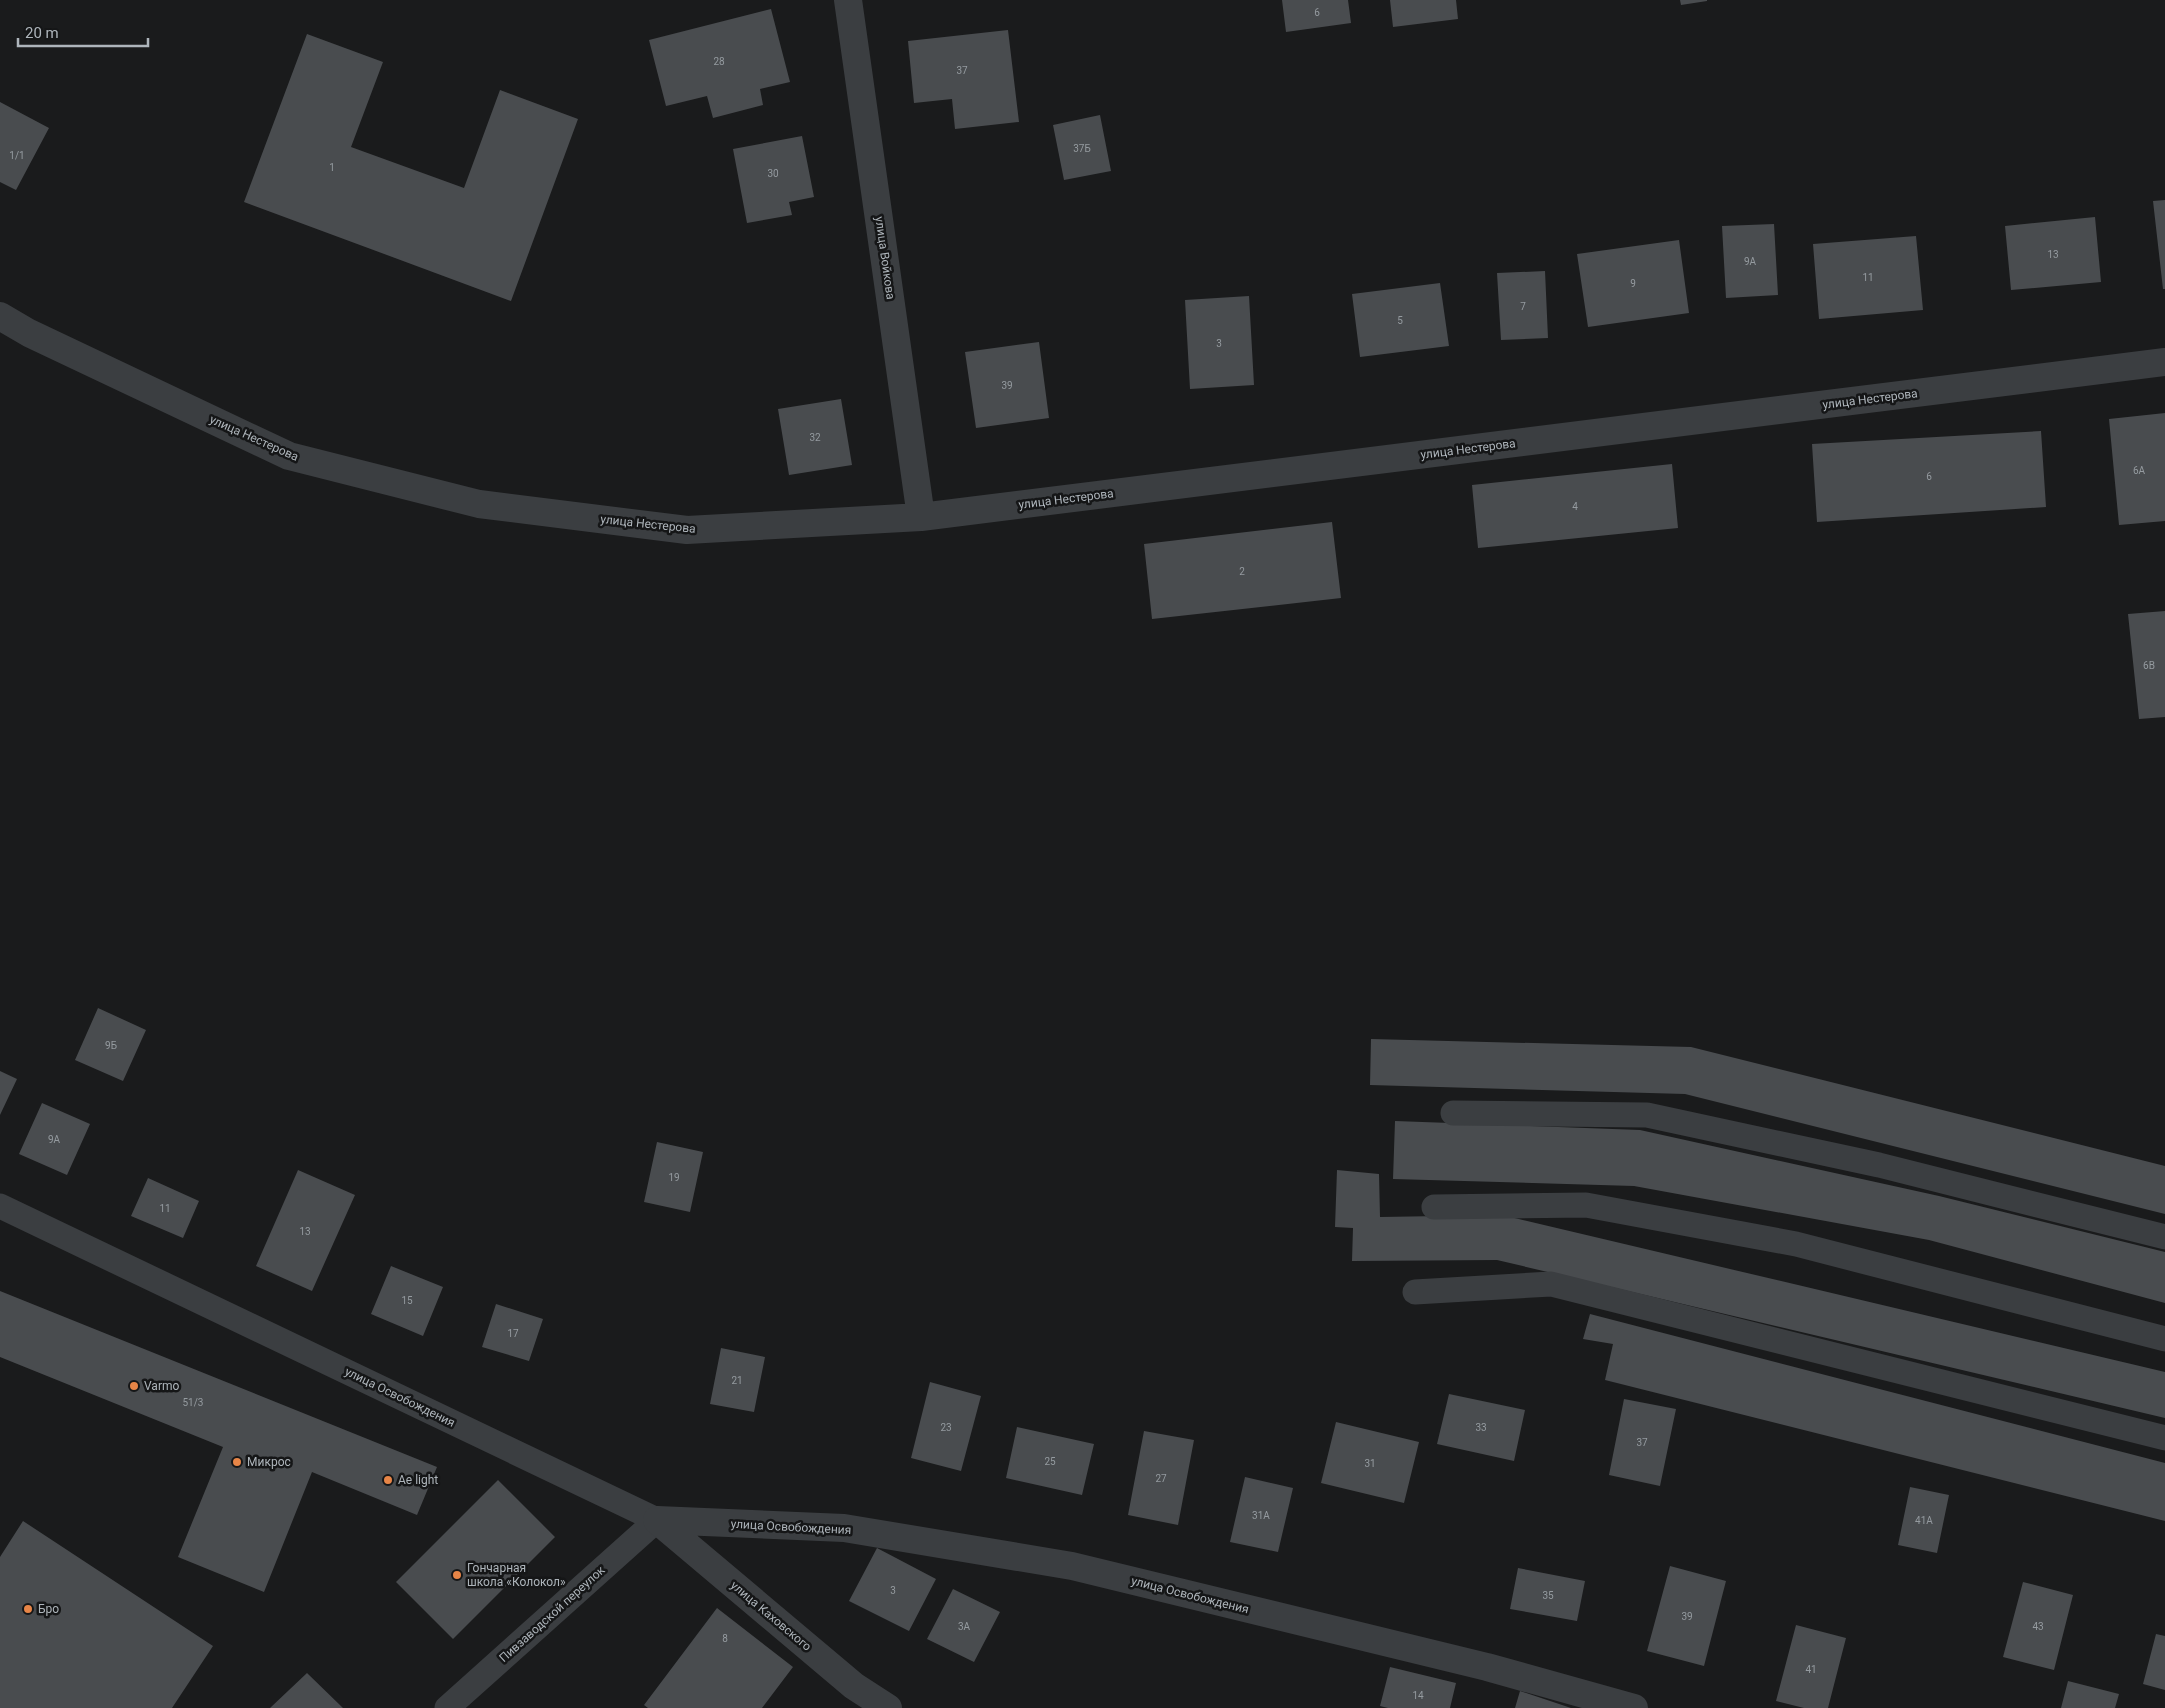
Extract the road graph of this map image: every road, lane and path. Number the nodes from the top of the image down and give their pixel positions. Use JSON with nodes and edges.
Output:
{"nodes":[{"id":1,"x":848,"y":0,"type":"edge"},
{"id":2,"x":0,"y":316,"type":"edge"},
{"id":3,"x":2165,"y":362,"type":"edge"},
{"id":4,"x":921,"y":517,"type":"junction"},
{"id":5,"x":1452,"y":1113,"type":"dead end"},
{"id":6,"x":0,"y":1206,"type":"edge"},
{"id":7,"x":1434,"y":1208,"type":"dead end"},
{"id":8,"x":2165,"y":1237,"type":"edge"},
{"id":9,"x":1415,"y":1292,"type":"dead end"},
{"id":10,"x":2165,"y":1339,"type":"edge"},
{"id":11,"x":2165,"y":1438,"type":"edge"},
{"id":12,"x":657,"y":1520,"type":"junction"},
{"id":13,"x":447,"y":1708,"type":"edge"},
{"id":14,"x":888,"y":1708,"type":"edge"},
{"id":15,"x":1634,"y":1708,"type":"edge"}],
"edges":[{"from":1,"to":4,"type":"street","name":"улица Войкова"},
{"from":2,"to":4,"type":"street","name":"улица Нестерова"},
{"from":3,"to":4,"type":"street","name":"улица Нестерова"},
{"from":5,"to":8,"type":"lane"},
{"from":6,"to":12,"type":"lane","name":"улица Освобождения"},
{"from":7,"to":10,"type":"lane"},
{"from":9,"to":11,"type":"lane"},
{"from":12,"to":13,"type":"lane","name":"Пивзаводской переулок"},
{"from":12,"to":14,"type":"street","name":"улица Каховского"},
{"from":12,"to":15,"type":"street","name":"улица Освобождения"}]}
